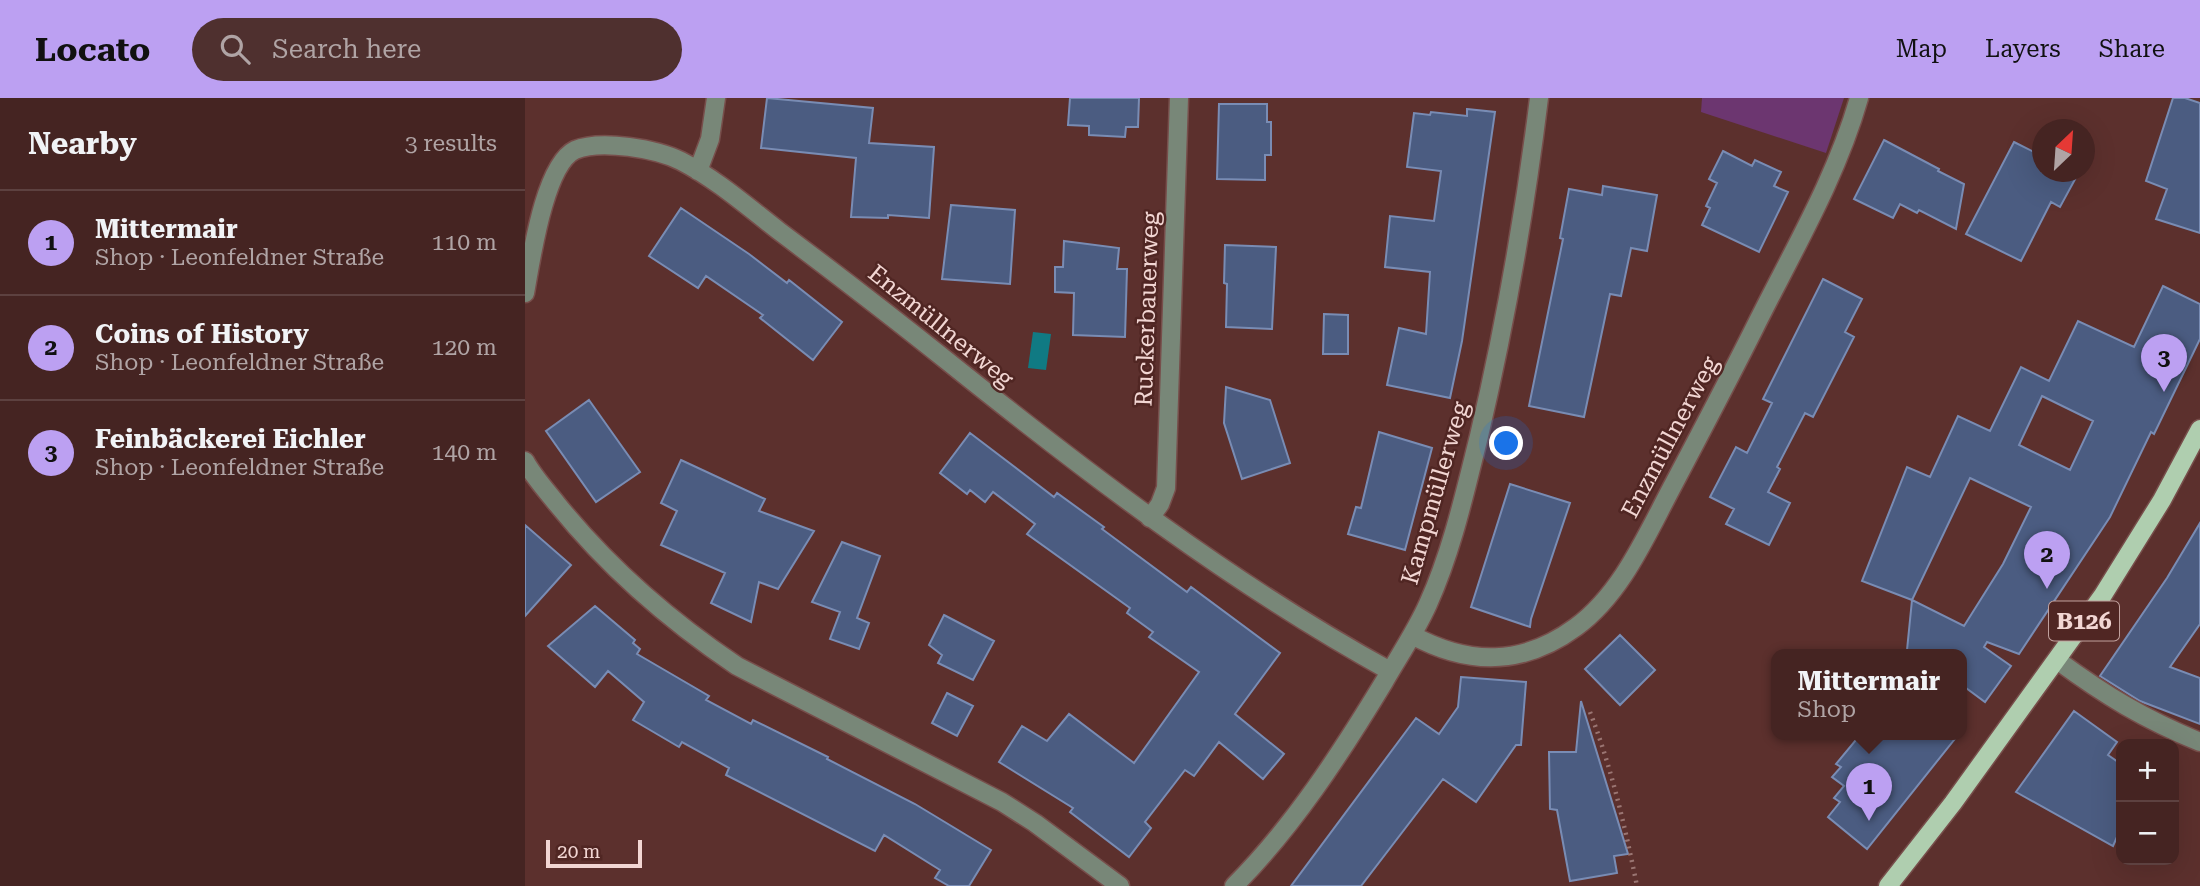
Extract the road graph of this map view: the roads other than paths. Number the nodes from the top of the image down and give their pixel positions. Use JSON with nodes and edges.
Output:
{"nodes":[{"id":1,"x":716,"y":98,"type":"edge"},
{"id":2,"x":1179,"y":98,"type":"edge"},
{"id":3,"x":1539,"y":98,"type":"edge"},
{"id":4,"x":1859,"y":98,"type":"edge"},
{"id":5,"x":698,"y":171,"type":"junction"},
{"id":6,"x":525,"y":293,"type":"edge"},
{"id":7,"x":2200,"y":429,"type":"edge"},
{"id":8,"x":525,"y":461,"type":"edge"},
{"id":9,"x":1150,"y":518,"type":"junction"},
{"id":10,"x":1412,"y":635,"type":"junction"},
{"id":11,"x":2057,"y":660,"type":"junction"},
{"id":12,"x":1390,"y":671,"type":"junction"},
{"id":13,"x":2200,"y":742,"type":"edge"},
{"id":14,"x":1120,"y":886,"type":"edge"},
{"id":15,"x":1234,"y":886,"type":"edge"},
{"id":16,"x":1888,"y":886,"type":"edge"}],
"edges":[{"from":1,"to":5,"type":"street"},
{"from":2,"to":9,"type":"street","name":"Ruckerbauerweg"},
{"from":3,"to":10,"type":"street","name":"Kampmüllerweg"},
{"from":4,"to":10,"type":"street","name":"Enzmüllnerweg"},
{"from":5,"to":6,"type":"street","name":"Enzmüllnerweg"},
{"from":5,"to":9,"type":"street","name":"Enzmüllnerweg"},
{"from":7,"to":11,"type":"main road","number":"B126"},
{"from":8,"to":14,"type":"street"},
{"from":9,"to":12,"type":"street","name":"Enzmüllnerweg"},
{"from":10,"to":12,"type":"street","name":"Kampmüllerweg"},
{"from":11,"to":13,"type":"street"},
{"from":11,"to":16,"type":"main road","number":"B126"},
{"from":12,"to":15,"type":"street","name":"Kampmüllerweg"}]}
